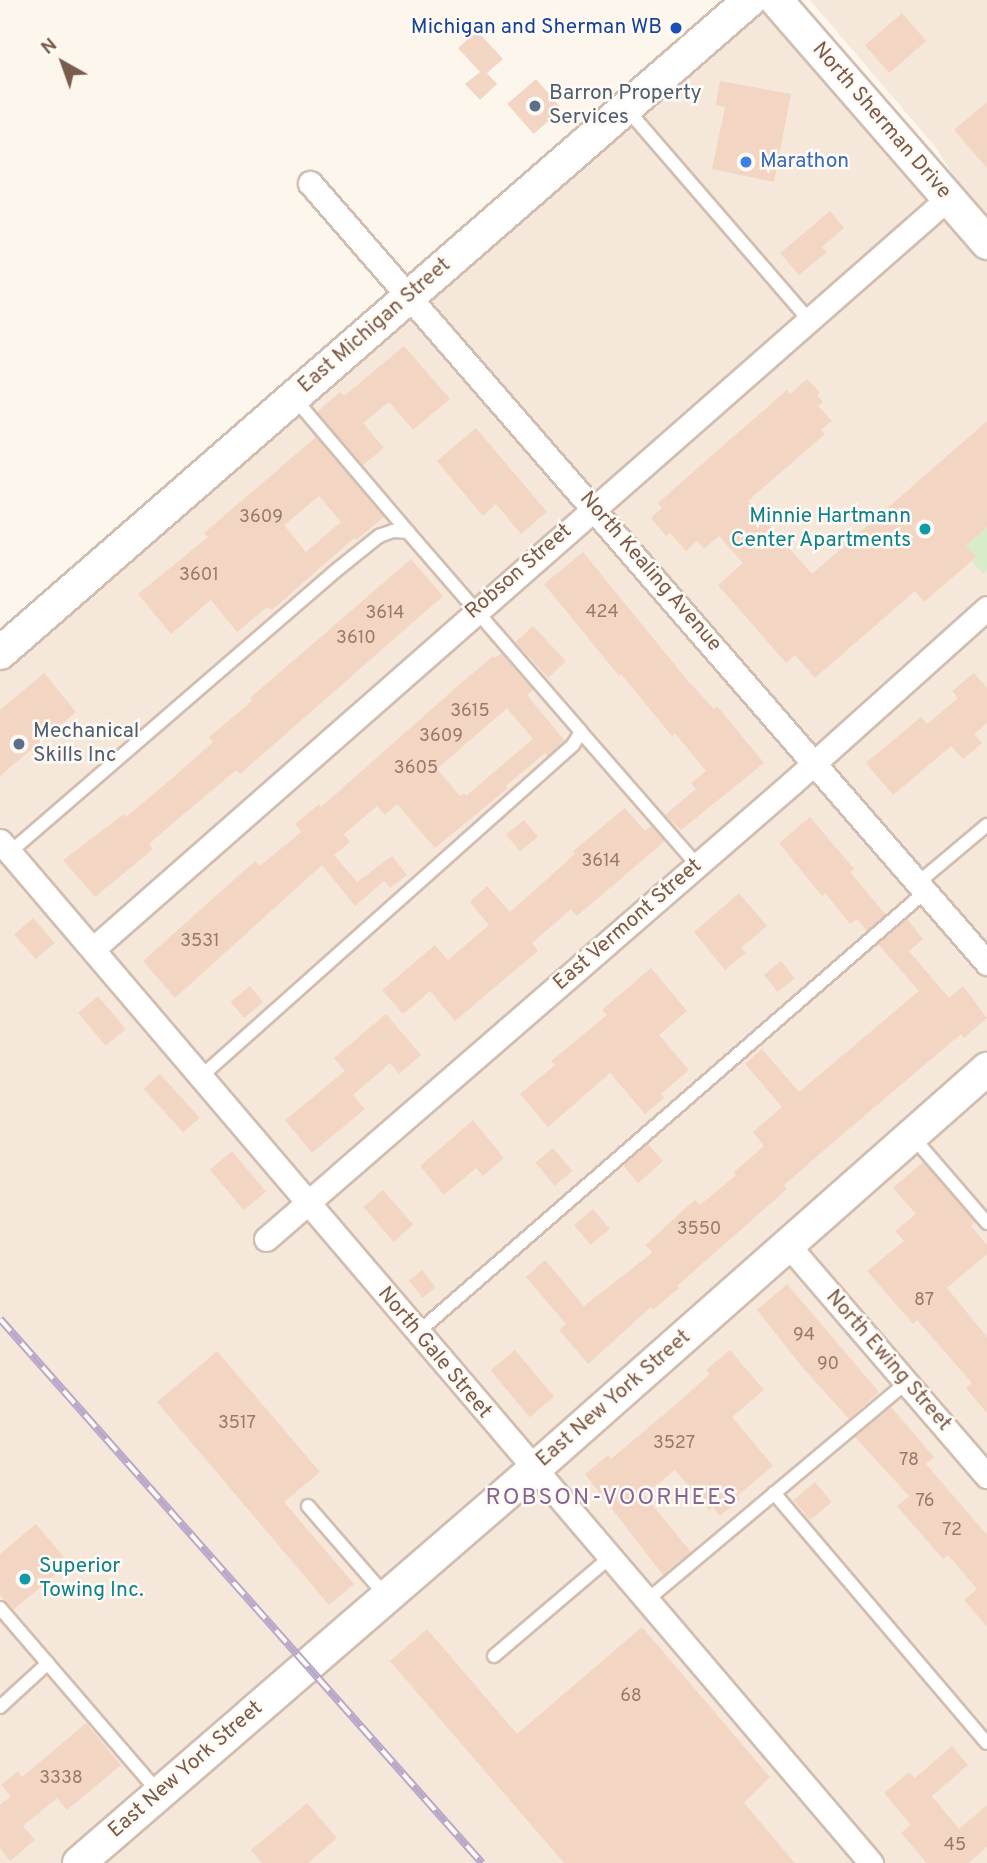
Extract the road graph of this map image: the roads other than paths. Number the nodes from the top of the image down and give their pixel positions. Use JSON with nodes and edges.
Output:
{"nodes":[{"id":1,"x":750,"y":0,"type":"edge"},
{"id":2,"x":776,"y":0,"type":"edge"},
{"id":3,"x":626,"y":108,"type":"junction"},
{"id":4,"x":310,"y":183,"type":"dead end"},
{"id":5,"x":948,"y":198,"type":"junction"},
{"id":6,"x":987,"y":243,"type":"edge"},
{"id":7,"x":410,"y":297,"type":"junction"},
{"id":8,"x":808,"y":319,"type":"junction"},
{"id":9,"x":293,"y":398,"type":"junction"},
{"id":10,"x":593,"y":507,"type":"junction"},
{"id":11,"x":408,"y":532,"type":"junction"},
{"id":12,"x":987,"y":608,"type":"edge"},
{"id":13,"x":475,"y":612,"type":"junction"},
{"id":14,"x":0,"y":653,"type":"edge"},
{"id":15,"x":581,"y":732,"type":"junction"},
{"id":16,"x":815,"y":761,"type":"junction"},
{"id":17,"x":987,"y":825,"type":"edge"},
{"id":18,"x":5,"y":846,"type":"edge"},
{"id":19,"x":697,"y":864,"type":"junction"},
{"id":20,"x":923,"y":887,"type":"junction"},
{"id":21,"x":93,"y":949,"type":"junction"},
{"id":22,"x":987,"y":962,"type":"edge"},
{"id":23,"x":987,"y":1069,"type":"edge"},
{"id":24,"x":201,"y":1077,"type":"junction"},
{"id":25,"x":912,"y":1136,"type":"junction"},
{"id":26,"x":308,"y":1204,"type":"junction"},
{"id":27,"x":987,"y":1223,"type":"edge"},
{"id":28,"x":266,"y":1239,"type":"dead end"},
{"id":29,"x":788,"y":1245,"type":"junction"},
{"id":30,"x":417,"y":1333,"type":"junction"},
{"id":31,"x":906,"y":1382,"type":"junction"},
{"id":32,"x":533,"y":1470,"type":"junction"},
{"id":33,"x":987,"y":1476,"type":"edge"},
{"id":34,"x":774,"y":1493,"type":"junction"},
{"id":35,"x":308,"y":1506,"type":"dead end"},
{"id":36,"x":609,"y":1558,"type":"junction"},
{"id":37,"x":387,"y":1596,"type":"junction"},
{"id":38,"x":646,"y":1601,"type":"junction"},
{"id":39,"x":0,"y":1608,"type":"edge"},
{"id":40,"x":494,"y":1656,"type":"dead end"},
{"id":41,"x":48,"y":1664,"type":"junction"},
{"id":42,"x":0,"y":1707,"type":"edge"},
{"id":43,"x":987,"y":1743,"type":"edge"},
{"id":44,"x":159,"y":1793,"type":"junction"},
{"id":45,"x":79,"y":1863,"type":"edge"},
{"id":46,"x":871,"y":1863,"type":"edge"}],
"edges":[{"from":1,"to":3,"type":"main road","name":"East Michigan Street"},
{"from":2,"to":5,"type":"main road","name":"North Sherman Drive"},
{"from":3,"to":7,"type":"main road","name":"East Michigan Street"},
{"from":3,"to":8,"type":"lane"},
{"from":4,"to":7,"type":"street","name":"North Kealing Avenue"},
{"from":5,"to":6,"type":"main road","name":"North Sherman Drive"},
{"from":5,"to":8,"type":"street","name":"Robson Street"},
{"from":7,"to":9,"type":"main road","name":"East Michigan Street"},
{"from":7,"to":10,"type":"street","name":"North Kealing Avenue"},
{"from":8,"to":10,"type":"street","name":"Robson Street"},
{"from":9,"to":11,"type":"lane"},
{"from":9,"to":14,"type":"main road","name":"East Michigan Street"},
{"from":10,"to":13,"type":"street","name":"Robson Street"},
{"from":10,"to":16,"type":"street","name":"North Kealing Avenue"},
{"from":11,"to":13,"type":"lane"},
{"from":11,"to":18,"type":"lane"},
{"from":12,"to":16,"type":"street","name":"East Vermont Street"},
{"from":13,"to":15,"type":"lane"},
{"from":13,"to":21,"type":"street","name":"Robson Street"},
{"from":15,"to":19,"type":"lane"},
{"from":15,"to":24,"type":"lane"},
{"from":16,"to":19,"type":"street","name":"East Vermont Street"},
{"from":16,"to":20,"type":"street","name":"North Kealing Avenue"},
{"from":17,"to":20,"type":"lane"},
{"from":18,"to":21,"type":"street","name":"North Gale Street"},
{"from":19,"to":26,"type":"street","name":"East Vermont Street"},
{"from":20,"to":22,"type":"street","name":"North Kealing Avenue"},
{"from":20,"to":30,"type":"lane"},
{"from":21,"to":24,"type":"street","name":"North Gale Street"},
{"from":23,"to":25,"type":"main road","name":"East New York Street"},
{"from":24,"to":26,"type":"street","name":"North Gale Street"},
{"from":25,"to":27,"type":"lane"},
{"from":25,"to":29,"type":"main road","name":"East New York Street"},
{"from":26,"to":28,"type":"street","name":"East Vermont Street"},
{"from":26,"to":30,"type":"street","name":"North Gale Street"},
{"from":29,"to":31,"type":"street","name":"North Ewing Street"},
{"from":29,"to":32,"type":"main road","name":"East New York Street"},
{"from":30,"to":32,"type":"street","name":"North Gale Street"},
{"from":31,"to":33,"type":"street","name":"North Ewing Street"},
{"from":31,"to":34,"type":"lane"},
{"from":32,"to":36,"type":"street","name":"North Gale Street"},
{"from":32,"to":37,"type":"main road","name":"East New York Street"},
{"from":34,"to":38,"type":"lane"},
{"from":34,"to":43,"type":"lane"},
{"from":35,"to":37,"type":"lane"},
{"from":36,"to":38,"type":"street","name":"North Gale Street"},
{"from":36,"to":40,"type":"lane"},
{"from":37,"to":44,"type":"main road","name":"East New York Street"},
{"from":38,"to":46,"type":"street","name":"North Gale Street"},
{"from":39,"to":41,"type":"lane"},
{"from":41,"to":42,"type":"lane"},
{"from":41,"to":44,"type":"lane"},
{"from":44,"to":45,"type":"main road","name":"East New York Street"}]}
